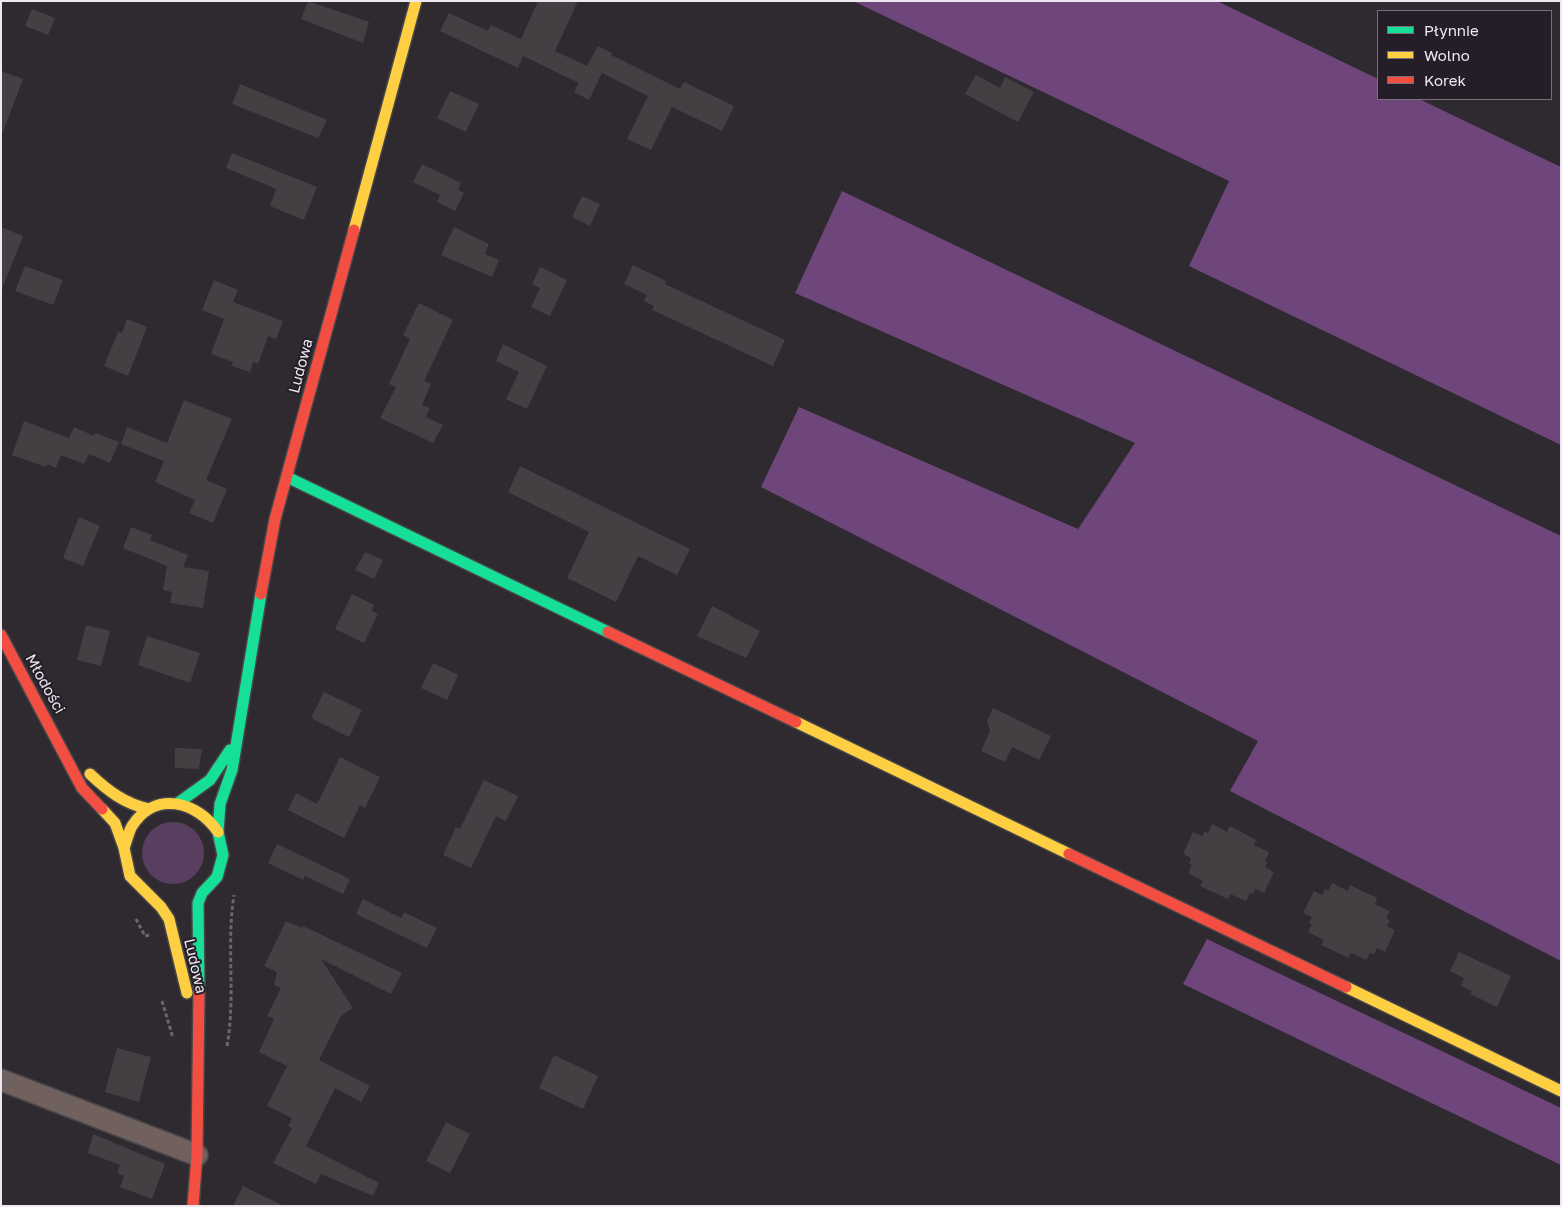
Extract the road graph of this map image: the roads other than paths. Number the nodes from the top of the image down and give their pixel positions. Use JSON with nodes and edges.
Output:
{"nodes":[{"id":1,"x":416,"y":1,"type":"edge"},
{"id":2,"x":286,"y":477,"type":"junction"},
{"id":3,"x":1,"y":635,"type":"edge"},
{"id":4,"x":235,"y":742,"type":"junction"},
{"id":5,"x":62,"y":746,"type":"junction"},
{"id":6,"x":178,"y":804,"type":"junction"},
{"id":7,"x":150,"y":810,"type":"junction"},
{"id":8,"x":218,"y":832,"type":"junction"},
{"id":9,"x":124,"y":848,"type":"junction"},
{"id":10,"x":202,"y":893,"type":"junction"},
{"id":11,"x":150,"y":896,"type":"junction"},
{"id":12,"x":184,"y":899,"type":"dead end"},
{"id":13,"x":167,"y":900,"type":"dead end"},
{"id":14,"x":200,"y":1048,"type":"junction"},
{"id":15,"x":1,"y":1080,"type":"edge"},
{"id":16,"x":1561,"y":1091,"type":"edge"},
{"id":17,"x":197,"y":1155,"type":"junction"},
{"id":18,"x":193,"y":1206,"type":"edge"}],
"edges":[{"from":1,"to":2,"type":"street","name":"Ludowa"},
{"from":2,"to":4,"type":"street","name":"Ludowa"},
{"from":2,"to":16,"type":"street"},
{"from":3,"to":5,"type":"street","name":"Młodości"},
{"from":4,"to":6,"type":"street","name":"Ludowa"},
{"from":4,"to":8,"type":"street","name":"Ludowa"},
{"from":5,"to":7,"type":"street","name":"Młodości"},
{"from":5,"to":9,"type":"street","name":"Młodości"},
{"from":6,"to":7,"type":"street","name":"Ludowa"},
{"from":6,"to":8,"type":"street","name":"Ludowa"},
{"from":7,"to":9,"type":"street","name":"Ludowa"},
{"from":8,"to":10,"type":"street","name":"Ludowa"},
{"from":9,"to":11,"type":"street","name":"Ludowa"},
{"from":10,"to":12,"type":"street"},
{"from":10,"to":14,"type":"street","name":"Ludowa"},
{"from":11,"to":13,"type":"street"},
{"from":11,"to":14,"type":"street","name":"Ludowa"},
{"from":14,"to":17,"type":"street","name":"Ludowa"},
{"from":15,"to":17,"type":"street"},
{"from":17,"to":18,"type":"street","name":"Ludowa"}]}
